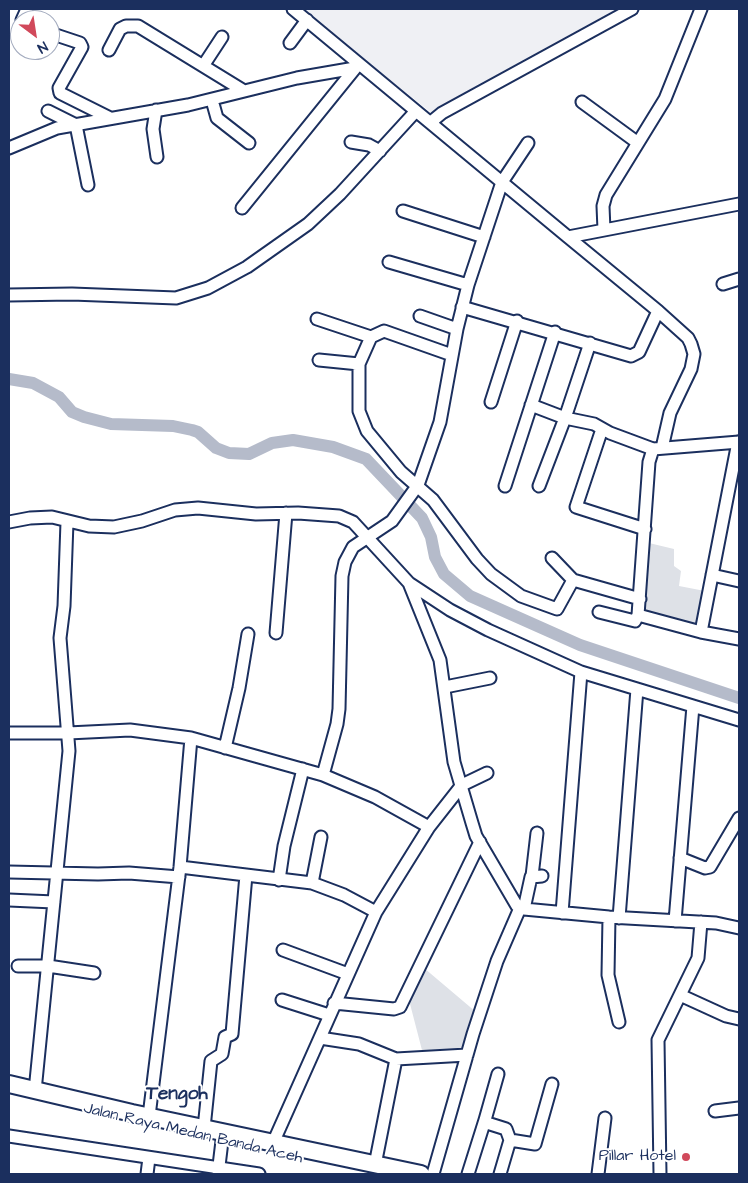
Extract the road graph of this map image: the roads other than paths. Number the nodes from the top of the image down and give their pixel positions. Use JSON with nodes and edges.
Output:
{"nodes":[{"id":1,"x":292,"y":9,"type":"edge"},
{"id":2,"x":632,"y":9,"type":"edge"},
{"id":3,"x":701,"y":9,"type":"edge"},
{"id":4,"x":307,"y":20,"type":"junction"},
{"id":5,"x":60,"y":36,"type":"edge"},
{"id":6,"x":222,"y":37,"type":"dead end"},
{"id":7,"x":290,"y":43,"type":"dead end"},
{"id":8,"x":109,"y":50,"type":"dead end"},
{"id":9,"x":203,"y":66,"type":"junction"},
{"id":10,"x":357,"y":66,"type":"junction"},
{"id":11,"x":244,"y":90,"type":"junction"},
{"id":12,"x":212,"y":100,"type":"junction"},
{"id":13,"x":582,"y":102,"type":"dead end"},
{"id":14,"x":156,"y":110,"type":"junction"},
{"id":15,"x":48,"y":111,"type":"dead end"},
{"id":16,"x":416,"y":111,"type":"junction"},
{"id":17,"x":110,"y":118,"type":"junction"},
{"id":18,"x":431,"y":122,"type":"junction"},
{"id":19,"x":76,"y":125,"type":"junction"},
{"id":20,"x":351,"y":142,"type":"dead end"},
{"id":21,"x":249,"y":143,"type":"dead end"},
{"id":22,"x":528,"y":143,"type":"dead end"},
{"id":23,"x":638,"y":143,"type":"junction"},
{"id":24,"x":9,"y":148,"type":"edge"},
{"id":25,"x":380,"y":151,"type":"junction"},
{"id":26,"x":158,"y":157,"type":"dead end"},
{"id":27,"x":502,"y":182,"type":"junction"},
{"id":28,"x":88,"y":185,"type":"dead end"},
{"id":29,"x":739,"y":204,"type":"edge"},
{"id":30,"x":242,"y":208,"type":"dead end"},
{"id":31,"x":403,"y":212,"type":"dead end"},
{"id":32,"x":604,"y":230,"type":"junction"},
{"id":33,"x":484,"y":237,"type":"junction"},
{"id":34,"x":568,"y":237,"type":"junction"},
{"id":35,"x":389,"y":262,"type":"dead end"},
{"id":36,"x":739,"y":279,"type":"edge"},
{"id":37,"x":723,"y":284,"type":"dead end"},
{"id":38,"x":468,"y":285,"type":"junction"},
{"id":39,"x":9,"y":295,"type":"edge"},
{"id":40,"x":462,"y":307,"type":"junction"},
{"id":41,"x":658,"y":311,"type":"junction"},
{"id":42,"x":420,"y":316,"type":"dead end"},
{"id":43,"x":317,"y":319,"type":"dead end"},
{"id":44,"x":518,"y":321,"type":"junction"},
{"id":45,"x":457,"y":330,"type":"junction"},
{"id":46,"x":555,"y":332,"type":"junction"},
{"id":47,"x":371,"y":337,"type":"junction"},
{"id":48,"x":590,"y":343,"type":"junction"},
{"id":49,"x":452,"y":355,"type":"junction"},
{"id":50,"x":319,"y":360,"type":"dead end"},
{"id":51,"x":358,"y":364,"type":"junction"},
{"id":52,"x":492,"y":402,"type":"dead end"},
{"id":53,"x":531,"y":405,"type":"junction"},
{"id":54,"x":565,"y":418,"type":"junction"},
{"id":55,"x":602,"y":429,"type":"junction"},
{"id":56,"x":739,"y":442,"type":"edge"},
{"id":57,"x":658,"y":449,"type":"junction"},
{"id":58,"x":506,"y":486,"type":"dead end"},
{"id":59,"x":539,"y":486,"type":"dead end"},
{"id":60,"x":416,"y":488,"type":"junction"},
{"id":61,"x":286,"y":514,"type":"junction"},
{"id":62,"x":9,"y":522,"type":"edge"},
{"id":63,"x":68,"y":522,"type":"junction"},
{"id":64,"x":645,"y":529,"type":"junction"},
{"id":65,"x":367,"y":536,"type":"junction"},
{"id":66,"x":552,"y":558,"type":"dead end"},
{"id":67,"x":712,"y":575,"type":"junction"},
{"id":68,"x":573,"y":580,"type":"junction"},
{"id":69,"x":739,"y":581,"type":"edge"},
{"id":70,"x":409,"y":583,"type":"junction"},
{"id":71,"x":640,"y":599,"type":"junction"},
{"id":72,"x":598,"y":612,"type":"dead end"},
{"id":73,"x":638,"y":615,"type":"junction"},
{"id":74,"x":701,"y":632,"type":"junction"},
{"id":75,"x":276,"y":633,"type":"dead end"},
{"id":76,"x":248,"y":634,"type":"dead end"},
{"id":77,"x":739,"y":639,"type":"edge"},
{"id":78,"x":581,"y":672,"type":"junction"},
{"id":79,"x":490,"y":678,"type":"dead end"},
{"id":80,"x":445,"y":687,"type":"junction"},
{"id":81,"x":637,"y":689,"type":"junction"},
{"id":82,"x":693,"y":706,"type":"junction"},
{"id":83,"x":739,"y":720,"type":"edge"},
{"id":84,"x":9,"y":733,"type":"edge"},
{"id":85,"x":68,"y":733,"type":"junction"},
{"id":86,"x":191,"y":738,"type":"junction"},
{"id":87,"x":225,"y":748,"type":"junction"},
{"id":88,"x":304,"y":769,"type":"junction"},
{"id":89,"x":487,"y":773,"type":"dead end"},
{"id":90,"x":323,"y":775,"type":"junction"},
{"id":91,"x":462,"y":785,"type":"junction"},
{"id":92,"x":739,"y":818,"type":"edge"},
{"id":93,"x":429,"y":827,"type":"junction"},
{"id":94,"x":537,"y":833,"type":"dead end"},
{"id":95,"x":321,"y":837,"type":"dead end"},
{"id":96,"x":480,"y":842,"type":"junction"},
{"id":97,"x":680,"y":858,"type":"junction"},
{"id":98,"x":9,"y":872,"type":"edge"},
{"id":99,"x":180,"y":872,"type":"junction"},
{"id":100,"x":58,"y":873,"type":"junction"},
{"id":101,"x":246,"y":875,"type":"junction"},
{"id":102,"x":279,"y":880,"type":"junction"},
{"id":103,"x":312,"y":883,"type":"junction"},
{"id":104,"x":9,"y":900,"type":"edge"},
{"id":105,"x":54,"y":902,"type":"junction"},
{"id":106,"x":522,"y":909,"type":"junction"},
{"id":107,"x":376,"y":912,"type":"junction"},
{"id":108,"x":562,"y":913,"type":"junction"},
{"id":109,"x":614,"y":918,"type":"junction"},
{"id":110,"x":675,"y":921,"type":"junction"},
{"id":111,"x":700,"y":922,"type":"junction"},
{"id":112,"x":739,"y":928,"type":"edge"},
{"id":113,"x":283,"y":950,"type":"dead end"},
{"id":114,"x":18,"y":966,"type":"dead end"},
{"id":115,"x":48,"y":966,"type":"junction"},
{"id":116,"x":94,"y":973,"type":"dead end"},
{"id":117,"x":348,"y":974,"type":"junction"},
{"id":118,"x":680,"y":995,"type":"junction"},
{"id":119,"x":282,"y":1000,"type":"dead end"},
{"id":120,"x":334,"y":1003,"type":"junction"},
{"id":121,"x":329,"y":1015,"type":"junction"},
{"id":122,"x":739,"y":1019,"type":"edge"},
{"id":123,"x":619,"y":1022,"type":"dead end"},
{"id":124,"x":320,"y":1038,"type":"junction"},
{"id":125,"x":467,"y":1055,"type":"junction"},
{"id":126,"x":396,"y":1059,"type":"junction"},
{"id":127,"x":498,"y":1074,"type":"dead end"},
{"id":128,"x":9,"y":1084,"type":"edge"},
{"id":129,"x":552,"y":1084,"type":"dead end"},
{"id":130,"x":35,"y":1090,"type":"junction"},
{"id":131,"x":9,"y":1093,"type":"edge"},
{"id":132,"x":739,"y":1108,"type":"edge"},
{"id":133,"x":715,"y":1111,"type":"dead end"},
{"id":134,"x":149,"y":1116,"type":"junction"},
{"id":135,"x":131,"y":1117,"type":"junction"},
{"id":136,"x":605,"y":1118,"type":"dead end"},
{"id":137,"x":485,"y":1120,"type":"junction"},
{"id":138,"x":204,"y":1128,"type":"junction"},
{"id":139,"x":9,"y":1136,"type":"edge"},
{"id":140,"x":510,"y":1140,"type":"junction"},
{"id":141,"x":222,"y":1141,"type":"junction"},
{"id":142,"x":273,"y":1143,"type":"junction"},
{"id":143,"x":149,"y":1158,"type":"junction"},
{"id":144,"x":376,"y":1170,"type":"edge"},
{"id":145,"x":218,"y":1171,"type":"edge"},
{"id":146,"x":147,"y":1174,"type":"edge"},
{"id":147,"x":258,"y":1174,"type":"edge"},
{"id":148,"x":421,"y":1174,"type":"edge"},
{"id":149,"x":433,"y":1174,"type":"edge"},
{"id":150,"x":468,"y":1174,"type":"edge"},
{"id":151,"x":500,"y":1174,"type":"edge"},
{"id":152,"x":598,"y":1174,"type":"edge"},
{"id":153,"x":660,"y":1174,"type":"edge"}],
"edges":[{"from":1,"to":4,"type":"street"},
{"from":2,"to":18,"type":"street"},
{"from":3,"to":23,"type":"street"},
{"from":4,"to":7,"type":"street"},
{"from":4,"to":10,"type":"street"},
{"from":5,"to":17,"type":"street"},
{"from":6,"to":9,"type":"street"},
{"from":8,"to":9,"type":"street"},
{"from":9,"to":11,"type":"street"},
{"from":10,"to":11,"type":"street"},
{"from":10,"to":16,"type":"street"},
{"from":10,"to":30,"type":"street"},
{"from":11,"to":12,"type":"street"},
{"from":12,"to":14,"type":"street"},
{"from":12,"to":21,"type":"street"},
{"from":13,"to":23,"type":"street"},
{"from":14,"to":17,"type":"street"},
{"from":14,"to":26,"type":"street"},
{"from":15,"to":19,"type":"street"},
{"from":16,"to":18,"type":"street"},
{"from":16,"to":25,"type":"street"},
{"from":17,"to":19,"type":"street"},
{"from":18,"to":27,"type":"street"},
{"from":19,"to":24,"type":"street"},
{"from":19,"to":28,"type":"street"},
{"from":20,"to":25,"type":"street"},
{"from":22,"to":27,"type":"street"},
{"from":23,"to":32,"type":"street"},
{"from":25,"to":39,"type":"street"},
{"from":27,"to":33,"type":"street"},
{"from":27,"to":34,"type":"street"},
{"from":29,"to":32,"type":"street"},
{"from":31,"to":33,"type":"street"},
{"from":32,"to":34,"type":"street"},
{"from":33,"to":38,"type":"street"},
{"from":34,"to":41,"type":"street"},
{"from":35,"to":38,"type":"street"},
{"from":36,"to":37,"type":"street"},
{"from":38,"to":40,"type":"street"},
{"from":40,"to":44,"type":"street"},
{"from":40,"to":45,"type":"street"},
{"from":41,"to":48,"type":"street"},
{"from":41,"to":57,"type":"street"},
{"from":42,"to":45,"type":"street"},
{"from":43,"to":47,"type":"street"},
{"from":44,"to":46,"type":"street"},
{"from":44,"to":52,"type":"street"},
{"from":45,"to":49,"type":"street"},
{"from":46,"to":48,"type":"street"},
{"from":46,"to":53,"type":"street"},
{"from":47,"to":49,"type":"street"},
{"from":47,"to":51,"type":"street"},
{"from":48,"to":54,"type":"street"},
{"from":49,"to":60,"type":"street"},
{"from":50,"to":51,"type":"street"},
{"from":51,"to":60,"type":"street"},
{"from":53,"to":54,"type":"street"},
{"from":53,"to":58,"type":"street"},
{"from":54,"to":55,"type":"street"},
{"from":54,"to":59,"type":"street"},
{"from":55,"to":57,"type":"street"},
{"from":55,"to":64,"type":"street"},
{"from":56,"to":57,"type":"street"},
{"from":56,"to":67,"type":"street"},
{"from":57,"to":64,"type":"street"},
{"from":60,"to":65,"type":"street"},
{"from":60,"to":68,"type":"street"},
{"from":61,"to":63,"type":"street"},
{"from":61,"to":65,"type":"street"},
{"from":61,"to":75,"type":"street"},
{"from":62,"to":63,"type":"street"},
{"from":63,"to":85,"type":"street"},
{"from":64,"to":71,"type":"street"},
{"from":65,"to":70,"type":"street"},
{"from":65,"to":90,"type":"street"},
{"from":66,"to":68,"type":"street"},
{"from":67,"to":69,"type":"street"},
{"from":67,"to":74,"type":"street"},
{"from":68,"to":71,"type":"street"},
{"from":70,"to":78,"type":"street"},
{"from":70,"to":80,"type":"street"},
{"from":71,"to":73,"type":"street"},
{"from":72,"to":73,"type":"street"},
{"from":73,"to":74,"type":"street"},
{"from":74,"to":77,"type":"street"},
{"from":76,"to":87,"type":"street"},
{"from":78,"to":81,"type":"street"},
{"from":78,"to":108,"type":"street"},
{"from":79,"to":80,"type":"street"},
{"from":80,"to":91,"type":"street"},
{"from":81,"to":82,"type":"street"},
{"from":81,"to":109,"type":"street"},
{"from":82,"to":83,"type":"street"},
{"from":82,"to":97,"type":"street"},
{"from":84,"to":85,"type":"street"},
{"from":85,"to":86,"type":"street"},
{"from":85,"to":100,"type":"street"},
{"from":86,"to":87,"type":"street"},
{"from":86,"to":99,"type":"street"},
{"from":87,"to":88,"type":"street"},
{"from":88,"to":90,"type":"street"},
{"from":88,"to":102,"type":"street"},
{"from":89,"to":91,"type":"street"},
{"from":90,"to":93,"type":"street"},
{"from":91,"to":93,"type":"street"},
{"from":91,"to":96,"type":"street"},
{"from":92,"to":97,"type":"street"},
{"from":93,"to":107,"type":"street"},
{"from":94,"to":106,"type":"street"},
{"from":95,"to":103,"type":"street"},
{"from":96,"to":106,"type":"street"},
{"from":96,"to":120,"type":"street"},
{"from":97,"to":110,"type":"street"},
{"from":98,"to":100,"type":"street"},
{"from":99,"to":100,"type":"street"},
{"from":99,"to":101,"type":"street"},
{"from":99,"to":134,"type":"street"},
{"from":100,"to":105,"type":"street"},
{"from":101,"to":102,"type":"street"},
{"from":101,"to":138,"type":"street"},
{"from":102,"to":103,"type":"street"},
{"from":103,"to":107,"type":"street"},
{"from":104,"to":105,"type":"street"},
{"from":105,"to":115,"type":"street"},
{"from":106,"to":108,"type":"street"},
{"from":106,"to":125,"type":"street"},
{"from":107,"to":117,"type":"street"},
{"from":108,"to":109,"type":"street"},
{"from":109,"to":110,"type":"street"},
{"from":109,"to":123,"type":"street"},
{"from":110,"to":111,"type":"street"},
{"from":111,"to":112,"type":"street"},
{"from":111,"to":118,"type":"street"},
{"from":113,"to":117,"type":"street"},
{"from":114,"to":115,"type":"street"},
{"from":115,"to":116,"type":"street"},
{"from":115,"to":130,"type":"street"},
{"from":117,"to":120,"type":"street"},
{"from":118,"to":122,"type":"street"},
{"from":118,"to":153,"type":"street"},
{"from":119,"to":121,"type":"street"},
{"from":120,"to":121,"type":"street"},
{"from":121,"to":124,"type":"street"},
{"from":124,"to":126,"type":"street"},
{"from":124,"to":142,"type":"street"},
{"from":125,"to":126,"type":"street"},
{"from":125,"to":149,"type":"street"},
{"from":126,"to":144,"type":"street"},
{"from":127,"to":137,"type":"street"},
{"from":128,"to":130,"type":"highway","name":"Jalan Raya Medan Banda Aceh"},
{"from":129,"to":140,"type":"street"},
{"from":130,"to":135,"type":"highway","name":"Jalan Raya Medan Banda Aceh"},
{"from":131,"to":135,"type":"highway","name":"Jalan Raya Medan Banda Aceh"},
{"from":132,"to":133,"type":"street"},
{"from":134,"to":135,"type":"highway","name":"Jalan Raya Medan Banda Aceh"},
{"from":134,"to":138,"type":"highway","name":"Jalan Raya Medan Banda Aceh"},
{"from":135,"to":141,"type":"highway","name":"Jalan Raya Medan Banda Aceh"},
{"from":136,"to":152,"type":"street"},
{"from":137,"to":140,"type":"street"},
{"from":137,"to":150,"type":"street"},
{"from":138,"to":142,"type":"highway","name":"Jalan Raya Medan Banda Aceh"},
{"from":139,"to":143,"type":"street"},
{"from":140,"to":151,"type":"street"},
{"from":141,"to":144,"type":"highway","name":"Jalan Raya Medan Banda Aceh"},
{"from":141,"to":145,"type":"street"},
{"from":142,"to":144,"type":"highway","name":"Jalan Raya Medan Banda Aceh"},
{"from":143,"to":145,"type":"street"},
{"from":143,"to":146,"type":"street"},
{"from":144,"to":148,"type":"highway","name":"Jalan Raya Medan Banda Aceh"},
{"from":145,"to":147,"type":"street"}]}
